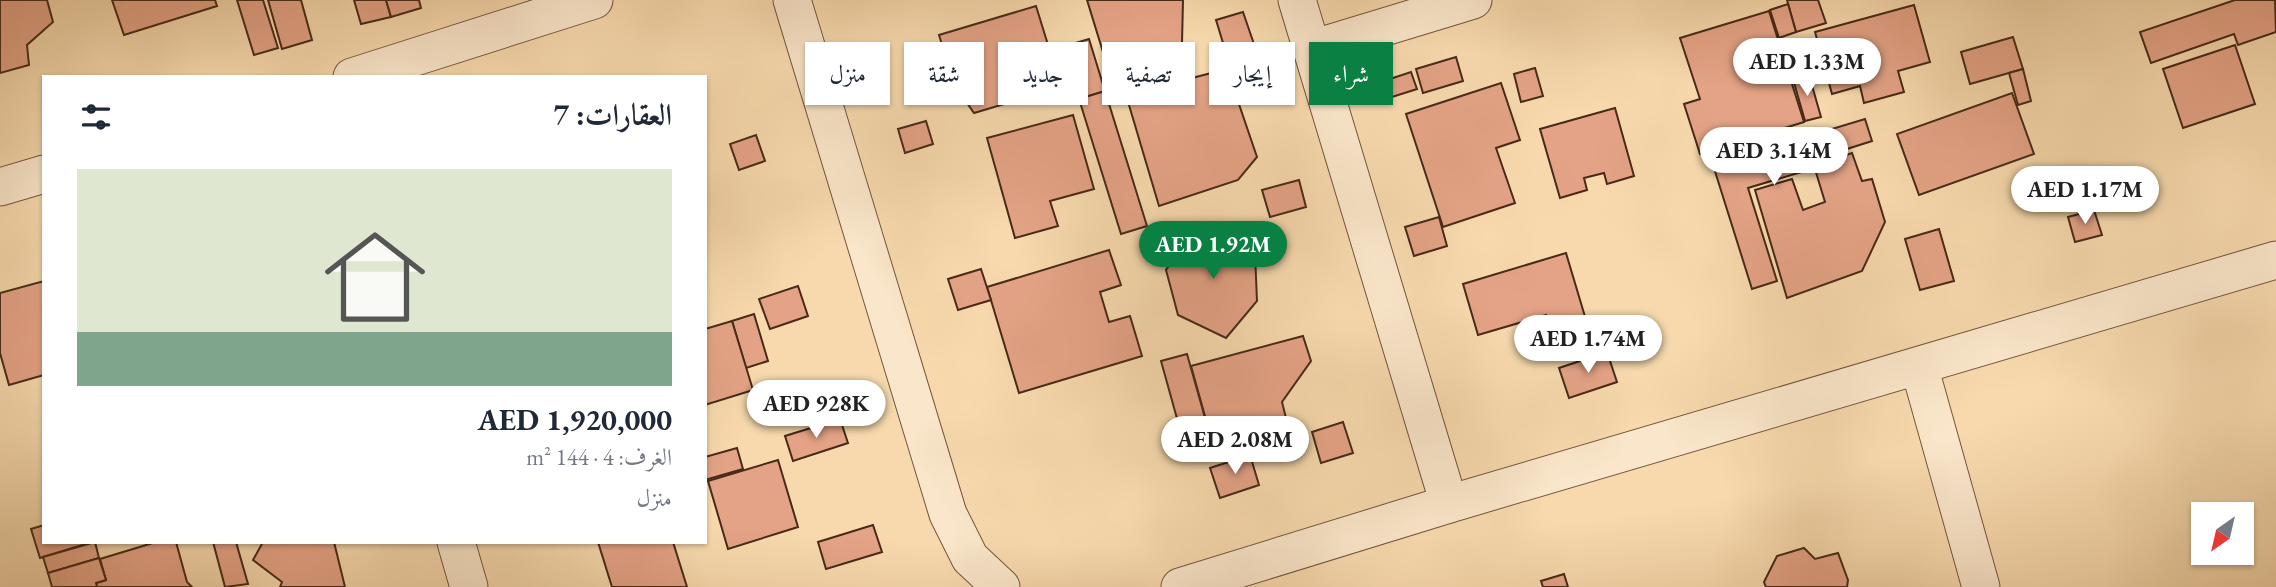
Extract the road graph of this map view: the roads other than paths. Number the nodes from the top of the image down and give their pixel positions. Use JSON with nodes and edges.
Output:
{"nodes":[{"id":1,"x":594,"y":0,"type":"edge"},
{"id":2,"x":792,"y":0,"type":"edge"},
{"id":3,"x":1297,"y":0,"type":"edge"},
{"id":4,"x":1473,"y":0,"type":"edge"},
{"id":5,"x":1310,"y":42,"type":"edge"},
{"id":6,"x":1335,"y":42,"type":"edge"},
{"id":7,"x":358,"y":75,"type":"edge"},
{"id":8,"x":1329,"y":105,"type":"edge"},
{"id":9,"x":42,"y":175,"type":"edge"},
{"id":10,"x":0,"y":187,"type":"edge"},
{"id":11,"x":2276,"y":260,"type":"edge"},
{"id":12,"x":1919,"y":366,"type":"junction"},
{"id":13,"x":1449,"y":505,"type":"junction"},
{"id":14,"x":457,"y":544,"type":"edge"},
{"id":15,"x":469,"y":587,"type":"edge"},
{"id":16,"x":1001,"y":587,"type":"edge"},
{"id":17,"x":1180,"y":587,"type":"edge"},
{"id":18,"x":1982,"y":587,"type":"edge"}],
"edges":[{"from":1,"to":7,"type":"street"},
{"from":2,"to":16,"type":"street"},
{"from":3,"to":5,"type":"street"},
{"from":4,"to":6,"type":"street"},
{"from":8,"to":13,"type":"street"},
{"from":9,"to":10,"type":"street"},
{"from":11,"to":12,"type":"street"},
{"from":12,"to":13,"type":"street"},
{"from":12,"to":18,"type":"street"},
{"from":13,"to":17,"type":"street"},
{"from":14,"to":15,"type":"street"}]}
